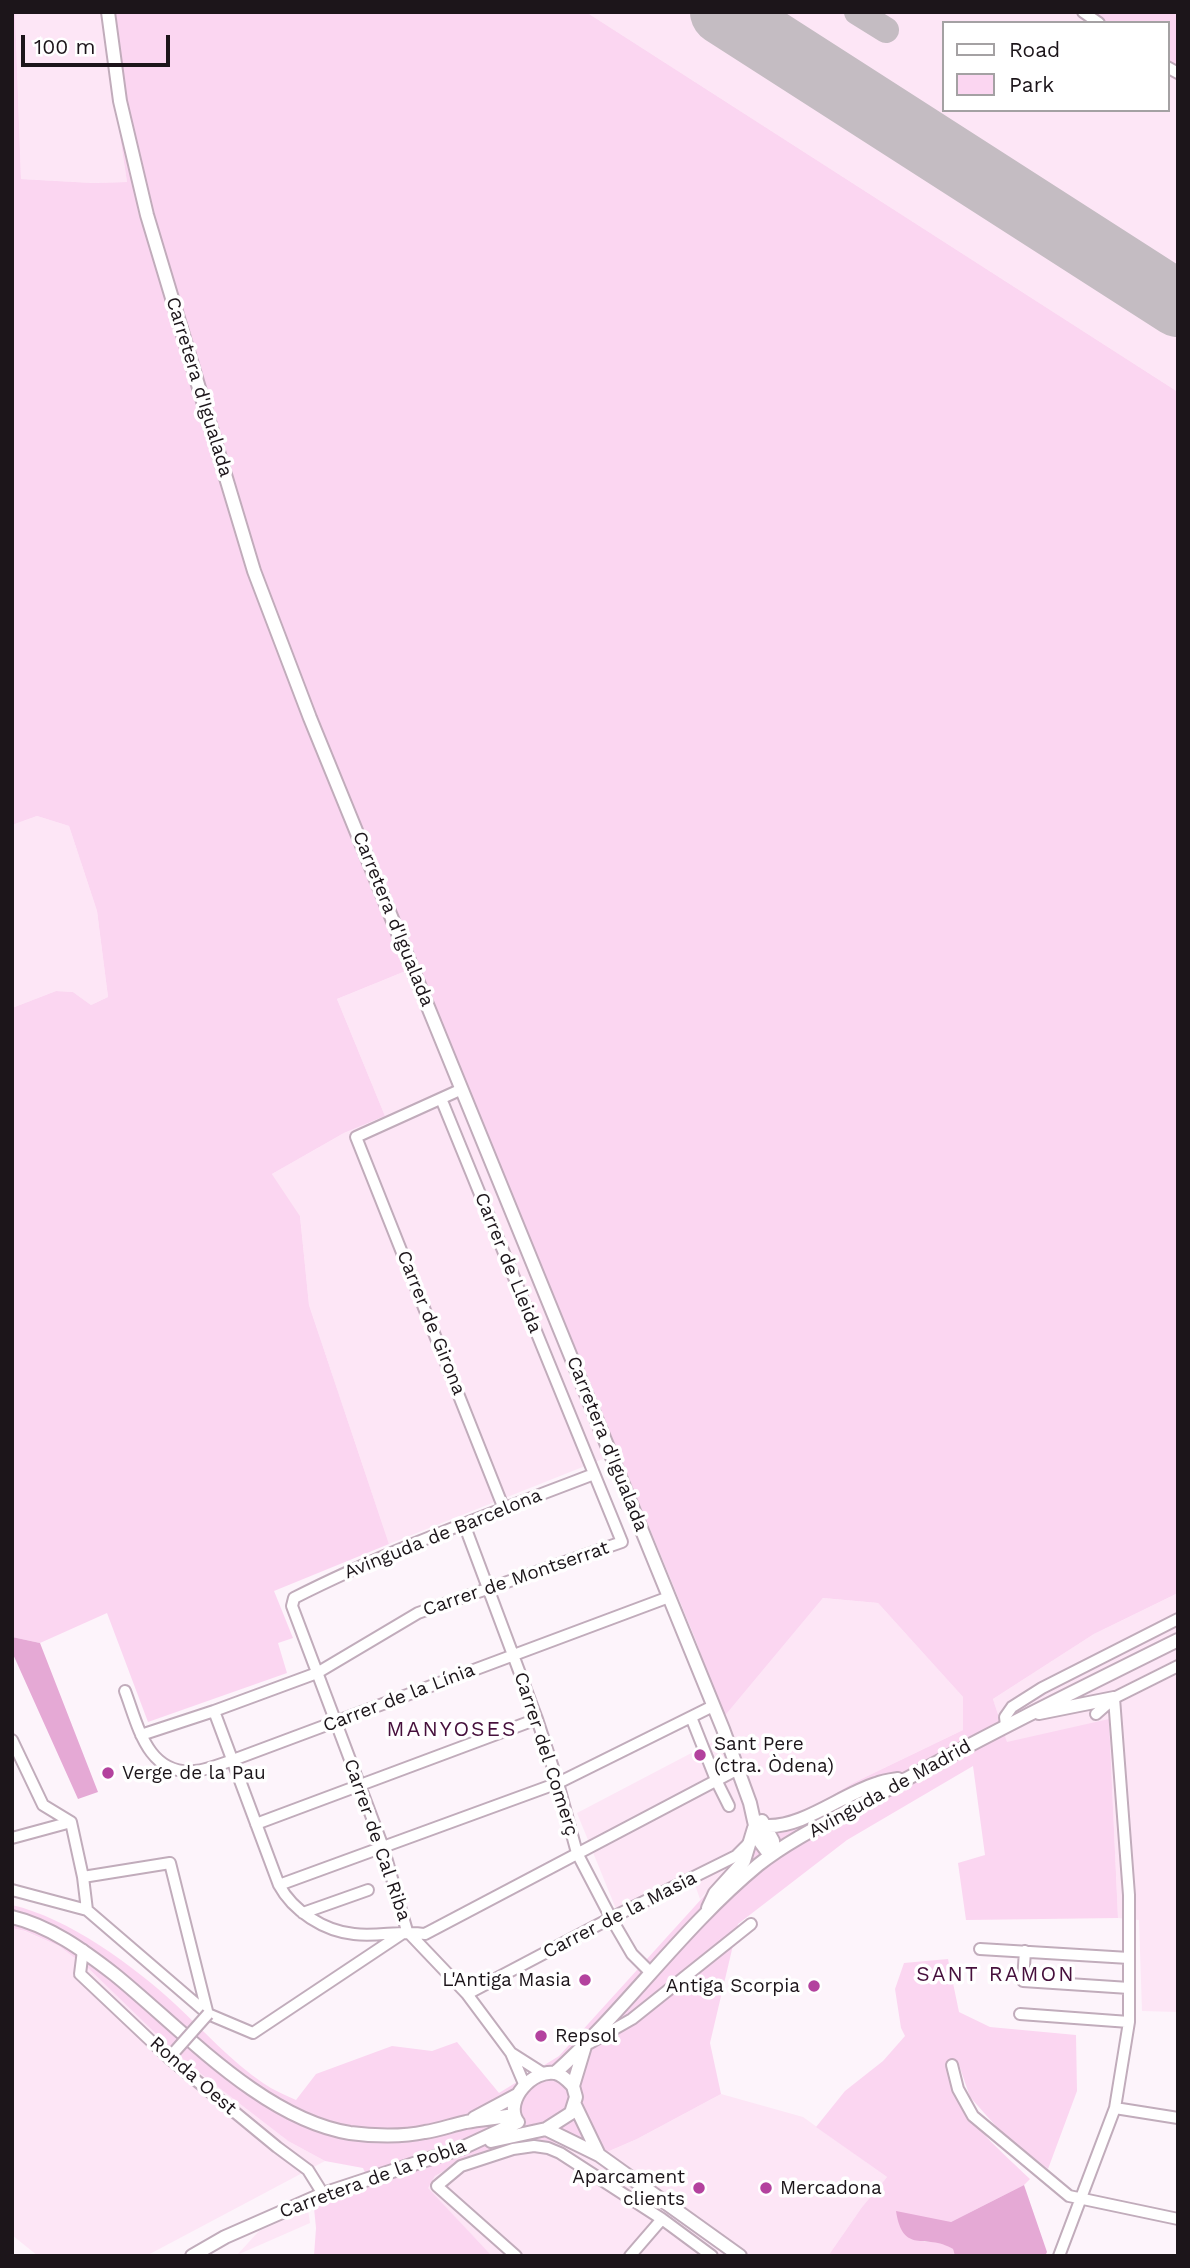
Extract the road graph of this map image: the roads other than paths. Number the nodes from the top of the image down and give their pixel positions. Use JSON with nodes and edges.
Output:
{"nodes":[{"id":1,"x":108,"y":12,"type":"edge"},
{"id":2,"x":462,"y":1089,"type":"junction"},
{"id":3,"x":442,"y":1101,"type":"junction"},
{"id":4,"x":594,"y":1474,"type":"junction"},
{"id":5,"x":504,"y":1509,"type":"junction"},
{"id":6,"x":464,"y":1524,"type":"junction"},
{"id":7,"x":622,"y":1542,"type":"joint"},
{"id":8,"x":489,"y":1588,"type":"junction"},
{"id":9,"x":669,"y":1597,"type":"junction"},
{"id":10,"x":294,"y":1598,"type":"joint"},
{"id":11,"x":1178,"y":1619,"type":"edge"},
{"id":12,"x":1178,"y":1640,"type":"edge"},
{"id":13,"x":513,"y":1655,"type":"junction"},
{"id":14,"x":1178,"y":1666,"type":"edge"},
{"id":15,"x":317,"y":1673,"type":"junction"},
{"id":16,"x":125,"y":1691,"type":"dead end"},
{"id":17,"x":1114,"y":1699,"type":"junction"},
{"id":18,"x":713,"y":1706,"type":"junction"},
{"id":19,"x":214,"y":1711,"type":"junction"},
{"id":20,"x":1096,"y":1714,"type":"dead end"},
{"id":21,"x":1025,"y":1716,"type":"junction"},
{"id":22,"x":691,"y":1717,"type":"junction"},
{"id":23,"x":537,"y":1719,"type":"junction"},
{"id":24,"x":335,"y":1722,"type":"junction"},
{"id":25,"x":1006,"y":1725,"type":"junction"},
{"id":26,"x":141,"y":1734,"type":"junction"},
{"id":27,"x":12,"y":1740,"type":"edge"},
{"id":28,"x":233,"y":1760,"type":"junction"},
{"id":29,"x":738,"y":1769,"type":"junction"},
{"id":30,"x":912,"y":1776,"type":"junction"},
{"id":31,"x":716,"y":1780,"type":"junction"},
{"id":32,"x":360,"y":1783,"type":"junction"},
{"id":33,"x":558,"y":1783,"type":"junction"},
{"id":34,"x":729,"y":1806,"type":"dead end"},
{"id":35,"x":71,"y":1822,"type":"junction"},
{"id":36,"x":256,"y":1824,"type":"junction"},
{"id":37,"x":756,"y":1834,"type":"junction"},
{"id":38,"x":12,"y":1838,"type":"edge"},
{"id":39,"x":383,"y":1847,"type":"junction"},
{"id":40,"x":577,"y":1853,"type":"junction"},
{"id":41,"x":774,"y":1853,"type":"junction"},
{"id":42,"x":83,"y":1877,"type":"junction"},
{"id":43,"x":279,"y":1885,"type":"junction"},
{"id":44,"x":12,"y":1890,"type":"edge"},
{"id":45,"x":368,"y":1890,"type":"dead end"},
{"id":46,"x":87,"y":1910,"type":"junction"},
{"id":47,"x":303,"y":1913,"type":"junction"},
{"id":48,"x":705,"y":1914,"type":"junction"},
{"id":49,"x":12,"y":1917,"type":"edge"},
{"id":50,"x":611,"y":1918,"type":"junction"},
{"id":51,"x":751,"y":1924,"type":"dead end"},
{"id":52,"x":407,"y":1931,"type":"junction"},
{"id":53,"x":980,"y":1948,"type":"dead end"},
{"id":54,"x":83,"y":1950,"type":"junction"},
{"id":55,"x":1025,"y":1951,"type":"junction"},
{"id":56,"x":1129,"y":1958,"type":"junction"},
{"id":57,"x":650,"y":1972,"type":"junction"},
{"id":58,"x":1129,"y":1988,"type":"junction"},
{"id":59,"x":467,"y":1994,"type":"junction"},
{"id":60,"x":208,"y":2014,"type":"junction"},
{"id":61,"x":1020,"y":2014,"type":"dead end"},
{"id":62,"x":1129,"y":2022,"type":"junction"},
{"id":63,"x":585,"y":2046,"type":"junction"},
{"id":64,"x":511,"y":2053,"type":"junction"},
{"id":65,"x":169,"y":2057,"type":"junction"},
{"id":66,"x":952,"y":2065,"type":"dead end"},
{"id":67,"x":549,"y":2074,"type":"junction"},
{"id":68,"x":573,"y":2086,"type":"junction"},
{"id":69,"x":521,"y":2090,"type":"junction"},
{"id":70,"x":575,"y":2105,"type":"junction"},
{"id":71,"x":1115,"y":2108,"type":"junction"},
{"id":72,"x":1178,"y":2118,"type":"edge"},
{"id":73,"x":516,"y":2119,"type":"junction"},
{"id":74,"x":467,"y":2122,"type":"junction"},
{"id":75,"x":541,"y":2129,"type":"junction"},
{"id":76,"x":462,"y":2148,"type":"junction"},
{"id":77,"x":599,"y":2155,"type":"junction"},
{"id":78,"x":615,"y":2168,"type":"junction"},
{"id":79,"x":604,"y":2181,"type":"junction"},
{"id":80,"x":323,"y":2194,"type":"junction"},
{"id":81,"x":1079,"y":2199,"type":"junction"},
{"id":82,"x":662,"y":2219,"type":"junction"},
{"id":83,"x":1178,"y":2219,"type":"edge"},
{"id":84,"x":192,"y":2256,"type":"edge"},
{"id":85,"x":516,"y":2256,"type":"edge"},
{"id":86,"x":630,"y":2256,"type":"edge"},
{"id":87,"x":712,"y":2256,"type":"edge"},
{"id":88,"x":740,"y":2256,"type":"edge"},
{"id":89,"x":1059,"y":2256,"type":"edge"}],
"edges":[{"from":1,"to":2,"type":"street","name":"Carretera d'Igualada"},
{"from":2,"to":3,"type":"street"},
{"from":2,"to":9,"type":"street","name":"Carretera d'Igualada"},
{"from":3,"to":4,"type":"street","name":"Carrer de Lleida"},
{"from":3,"to":5,"type":"street","name":"Carrer de Girona"},
{"from":4,"to":5,"type":"street","name":"Avinguda de Barcelona"},
{"from":4,"to":7,"type":"street","name":"Carrer de Lleida"},
{"from":5,"to":6,"type":"street","name":"Avinguda de Barcelona"},
{"from":6,"to":8,"type":"street","name":"Carrer del Comerç"},
{"from":6,"to":10,"type":"street","name":"Avinguda de Barcelona"},
{"from":7,"to":8,"type":"street","name":"Carrer de Montserrat"},
{"from":8,"to":13,"type":"street","name":"Carrer del Comerç"},
{"from":8,"to":15,"type":"street","name":"Carrer de Montserrat"},
{"from":9,"to":13,"type":"street","name":"Carrer de la Línia"},
{"from":9,"to":18,"type":"street","name":"Carretera d'Igualada"},
{"from":10,"to":15,"type":"street","name":"Carrer de Cal Riba"},
{"from":11,"to":25,"type":"street","name":"Avinguda de Madrid"},
{"from":12,"to":21,"type":"street","name":"Avinguda de Madrid"},
{"from":13,"to":23,"type":"street","name":"Carrer del Comerç"},
{"from":13,"to":24,"type":"street","name":"Carrer de la Línia"},
{"from":14,"to":17,"type":"street"},
{"from":15,"to":19,"type":"street","name":"Carrer de Montserrat"},
{"from":15,"to":24,"type":"street","name":"Carrer de Cal Riba"},
{"from":16,"to":26,"type":"street","name":"Carrer de la Línia"},
{"from":17,"to":20,"type":"street"},
{"from":17,"to":21,"type":"street"},
{"from":17,"to":56,"type":"street"},
{"from":18,"to":22,"type":"street"},
{"from":18,"to":29,"type":"street","name":"Carretera d'Igualada"},
{"from":19,"to":26,"type":"street","name":"Carrer de Montserrat"},
{"from":19,"to":28,"type":"street"},
{"from":21,"to":25,"type":"street","name":"Avinguda de Madrid"},
{"from":22,"to":31,"type":"street"},
{"from":22,"to":33,"type":"street"},
{"from":23,"to":32,"type":"street"},
{"from":23,"to":33,"type":"street","name":"Carrer del Comerç"},
{"from":24,"to":28,"type":"street","name":"Carrer de la Línia"},
{"from":24,"to":32,"type":"street","name":"Carrer de Cal Riba"},
{"from":25,"to":30,"type":"street","name":"Avinguda de Madrid"},
{"from":26,"to":28,"type":"street","name":"Carrer de la Línia"},
{"from":27,"to":35,"type":"street"},
{"from":28,"to":36,"type":"street"},
{"from":29,"to":31,"type":"street"},
{"from":29,"to":37,"type":"street","name":"Carretera d'Igualada"},
{"from":30,"to":37,"type":"street"},
{"from":30,"to":41,"type":"street","name":"Avinguda de Madrid"},
{"from":31,"to":34,"type":"street"},
{"from":31,"to":40,"type":"street"},
{"from":32,"to":36,"type":"street"},
{"from":32,"to":39,"type":"street","name":"Carrer de Cal Riba"},
{"from":33,"to":39,"type":"street"},
{"from":33,"to":40,"type":"street","name":"Carrer del Comerç"},
{"from":35,"to":38,"type":"street"},
{"from":35,"to":42,"type":"street"},
{"from":36,"to":43,"type":"street"},
{"from":37,"to":41,"type":"street","name":"Carretera d'Igualada"},
{"from":37,"to":48,"type":"street"},
{"from":37,"to":50,"type":"street","name":"Carrer de la Masia"},
{"from":39,"to":43,"type":"street"},
{"from":39,"to":52,"type":"street","name":"Carrer de Cal Riba"},
{"from":40,"to":50,"type":"street","name":"Carrer del Comerç"},
{"from":40,"to":52,"type":"street"},
{"from":41,"to":48,"type":"street","name":"Avinguda de Madrid"},
{"from":42,"to":46,"type":"street"},
{"from":42,"to":60,"type":"street"},
{"from":43,"to":47,"type":"street"},
{"from":44,"to":46,"type":"street"},
{"from":45,"to":47,"type":"street"},
{"from":46,"to":60,"type":"street"},
{"from":47,"to":52,"type":"street"},
{"from":48,"to":57,"type":"street"},
{"from":49,"to":54,"type":"street"},
{"from":50,"to":57,"type":"street","name":"Carrer del Comerç"},
{"from":50,"to":59,"type":"street","name":"Carrer de la Masia"},
{"from":51,"to":63,"type":"street"},
{"from":52,"to":59,"type":"street","name":"Carrer de Cal Riba"},
{"from":52,"to":60,"type":"street"},
{"from":53,"to":55,"type":"street"},
{"from":54,"to":65,"type":"street","name":"Ronda Oest"},
{"from":54,"to":74,"type":"street"},
{"from":55,"to":56,"type":"street"},
{"from":55,"to":58,"type":"street"},
{"from":56,"to":58,"type":"street"},
{"from":57,"to":63,"type":"street"},
{"from":58,"to":62,"type":"street"},
{"from":59,"to":64,"type":"street","name":"Carrer de Cal Riba"},
{"from":60,"to":65,"type":"street","bridge":true},
{"from":61,"to":62,"type":"street"},
{"from":62,"to":71,"type":"street"},
{"from":63,"to":67,"type":"street"},
{"from":63,"to":68,"type":"street"},
{"from":64,"to":67,"type":"street","name":"Carrer de Cal Riba"},
{"from":64,"to":69,"type":"street","name":"Carrer de Cal Riba"},
{"from":65,"to":80,"type":"street","name":"Ronda Oest"},
{"from":66,"to":81,"type":"street"},
{"from":67,"to":68,"type":"street"},
{"from":67,"to":69,"type":"street"},
{"from":68,"to":70,"type":"street"},
{"from":69,"to":73,"type":"street"},
{"from":69,"to":74,"type":"street"},
{"from":70,"to":75,"type":"street"},
{"from":70,"to":77,"type":"street"},
{"from":71,"to":72,"type":"street"},
{"from":71,"to":81,"type":"street"},
{"from":73,"to":74,"type":"street"},
{"from":73,"to":75,"type":"street"},
{"from":73,"to":76,"type":"street","name":"Carretera de la Pobla"},
{"from":75,"to":76,"type":"street"},
{"from":75,"to":77,"type":"street"},
{"from":76,"to":80,"type":"street","name":"Carretera de la Pobla"},
{"from":77,"to":78,"type":"street"},
{"from":78,"to":79,"type":"street"},
{"from":78,"to":88,"type":"street"},
{"from":79,"to":82,"type":"street"},
{"from":79,"to":85,"type":"street"},
{"from":80,"to":84,"type":"street","name":"Carretera de la Pobla"},
{"from":81,"to":83,"type":"street"},
{"from":81,"to":89,"type":"street"},
{"from":82,"to":86,"type":"street"},
{"from":82,"to":87,"type":"street"}]}
